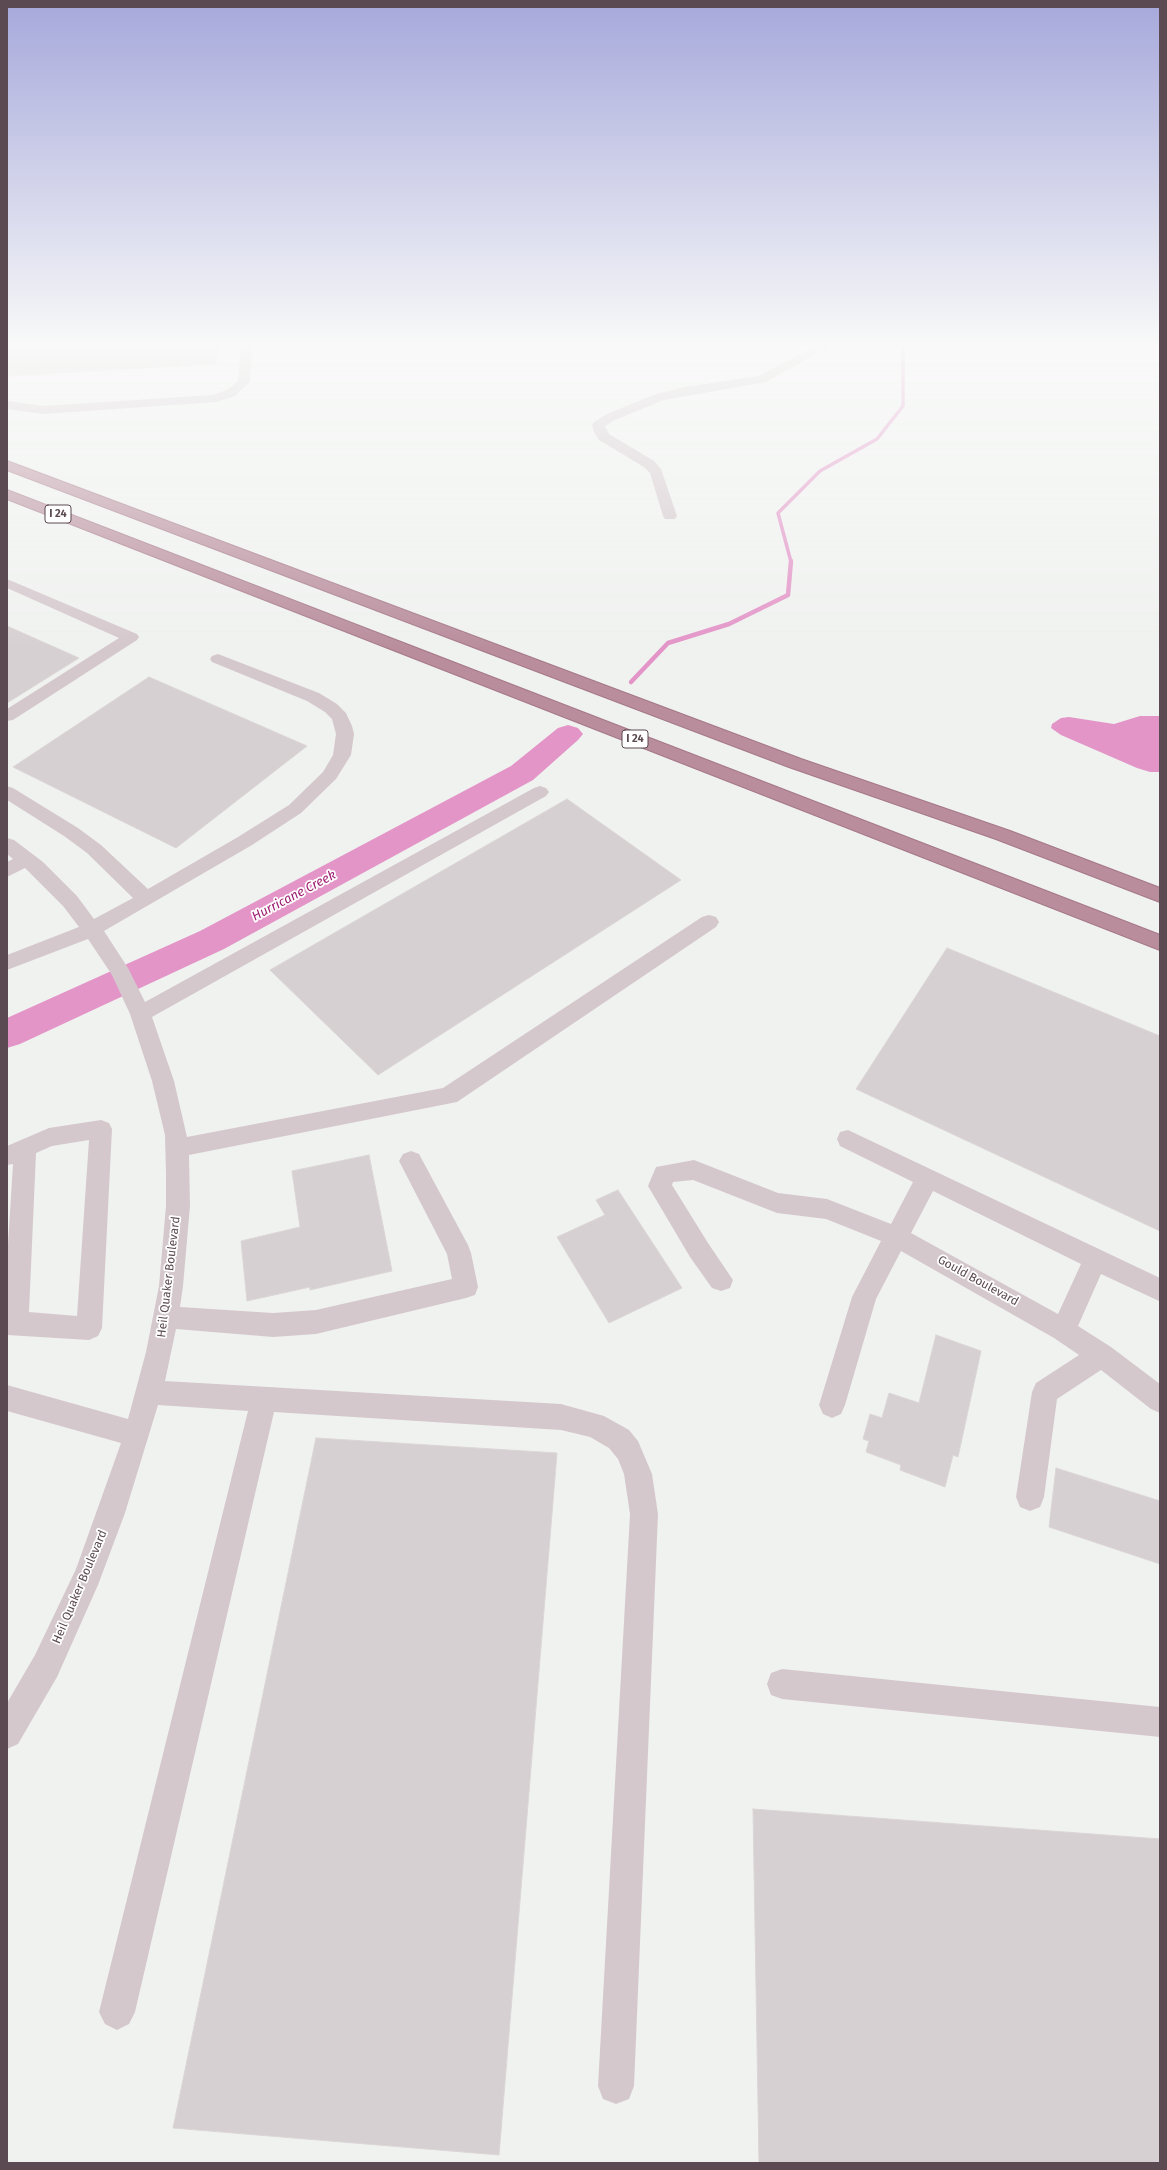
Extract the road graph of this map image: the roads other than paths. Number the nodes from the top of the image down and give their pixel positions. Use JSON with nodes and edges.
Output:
{"nodes":[{"id":1,"x":619,"y":446,"type":"edge"},
{"id":2,"x":7,"y":465,"type":"edge"},
{"id":3,"x":7,"y":494,"type":"edge"},
{"id":4,"x":670,"y":516,"type":"dead end"},
{"id":5,"x":7,"y":583,"type":"edge"},
{"id":6,"x":218,"y":659,"type":"dead end"},
{"id":7,"x":7,"y":716,"type":"edge"},
{"id":8,"x":7,"y":792,"type":"edge"},
{"id":9,"x":540,"y":792,"type":"dead end"},
{"id":10,"x":1003,"y":835,"type":"junction"},
{"id":11,"x":7,"y":844,"type":"edge"},
{"id":12,"x":27,"y":859,"type":"junction"},
{"id":13,"x":7,"y":871,"type":"edge"},
{"id":14,"x":1160,"y":882,"type":"edge"},
{"id":15,"x":1160,"y":895,"type":"edge"},
{"id":16,"x":146,"y":899,"type":"junction"},
{"id":17,"x":709,"y":922,"type":"dead end"},
{"id":18,"x":92,"y":929,"type":"junction"},
{"id":19,"x":1160,"y":943,"type":"edge"},
{"id":20,"x":7,"y":963,"type":"edge"},
{"id":21,"x":130,"y":992,"type":"junction"},
{"id":22,"x":848,"y":1139,"type":"dead end"},
{"id":23,"x":176,"y":1148,"type":"junction"},
{"id":24,"x":16,"y":1152,"type":"edge"},
{"id":25,"x":411,"y":1161,"type":"dead end"},
{"id":26,"x":928,"y":1177,"type":"junction"},
{"id":27,"x":895,"y":1236,"type":"junction"},
{"id":28,"x":1096,"y":1259,"type":"junction"},
{"id":29,"x":721,"y":1280,"type":"dead end"},
{"id":30,"x":1159,"y":1290,"type":"dead end"},
{"id":31,"x":166,"y":1317,"type":"junction"},
{"id":32,"x":11,"y":1323,"type":"edge"},
{"id":33,"x":1063,"y":1330,"type":"junction"},
{"id":34,"x":1102,"y":1355,"type":"junction"},
{"id":35,"x":149,"y":1392,"type":"junction"},
{"id":36,"x":7,"y":1398,"type":"edge"},
{"id":37,"x":264,"y":1399,"type":"junction"},
{"id":38,"x":1160,"y":1400,"type":"edge"},
{"id":39,"x":832,"y":1406,"type":"dead end"},
{"id":40,"x":137,"y":1435,"type":"junction"},
{"id":41,"x":1030,"y":1497,"type":"dead end"},
{"id":42,"x":782,"y":1684,"type":"dead end"},
{"id":43,"x":1160,"y":1722,"type":"edge"},
{"id":44,"x":7,"y":1733,"type":"edge"},
{"id":45,"x":117,"y":2012,"type":"dead end"},
{"id":46,"x":616,"y":2086,"type":"dead end"}],
"edges":[{"from":1,"to":4,"type":"street"},
{"from":2,"to":10,"type":"highway","number":"I 24"},
{"from":3,"to":19,"type":"highway","number":"I 24"},
{"from":5,"to":7,"type":"street"},
{"from":6,"to":16,"type":"street"},
{"from":8,"to":16,"type":"street"},
{"from":9,"to":21,"type":"street"},
{"from":10,"to":14,"type":"highway"},
{"from":10,"to":15,"type":"highway","number":"I 24"},
{"from":11,"to":12,"type":"street","name":"Heil Quaker Boulevard"},
{"from":12,"to":13,"type":"street"},
{"from":12,"to":18,"type":"street","name":"Heil Quaker Boulevard"},
{"from":16,"to":18,"type":"street"},
{"from":17,"to":23,"type":"street"},
{"from":18,"to":20,"type":"street"},
{"from":18,"to":21,"type":"street","name":"Heil Quaker Boulevard"},
{"from":21,"to":23,"type":"street","name":"Heil Quaker Boulevard"},
{"from":22,"to":26,"type":"street"},
{"from":23,"to":31,"type":"street","name":"Heil Quaker Boulevard"},
{"from":24,"to":32,"type":"street"},
{"from":24,"to":32,"type":"street"},
{"from":25,"to":31,"type":"street"},
{"from":26,"to":27,"type":"street"},
{"from":26,"to":28,"type":"street"},
{"from":27,"to":29,"type":"street","name":"Gould Boulevard"},
{"from":27,"to":33,"type":"street","name":"Gould Boulevard"},
{"from":27,"to":39,"type":"street"},
{"from":28,"to":30,"type":"street"},
{"from":28,"to":33,"type":"street"},
{"from":31,"to":35,"type":"street","name":"Heil Quaker Boulevard"},
{"from":33,"to":34,"type":"street","name":"Gould Boulevard"},
{"from":34,"to":38,"type":"street","name":"Gould Boulevard"},
{"from":34,"to":41,"type":"street"},
{"from":35,"to":37,"type":"street"},
{"from":35,"to":40,"type":"street","name":"Heil Quaker Boulevard"},
{"from":36,"to":40,"type":"street"},
{"from":37,"to":45,"type":"street"},
{"from":37,"to":46,"type":"street"},
{"from":40,"to":44,"type":"street","name":"Heil Quaker Boulevard"},
{"from":42,"to":43,"type":"street"}]}
